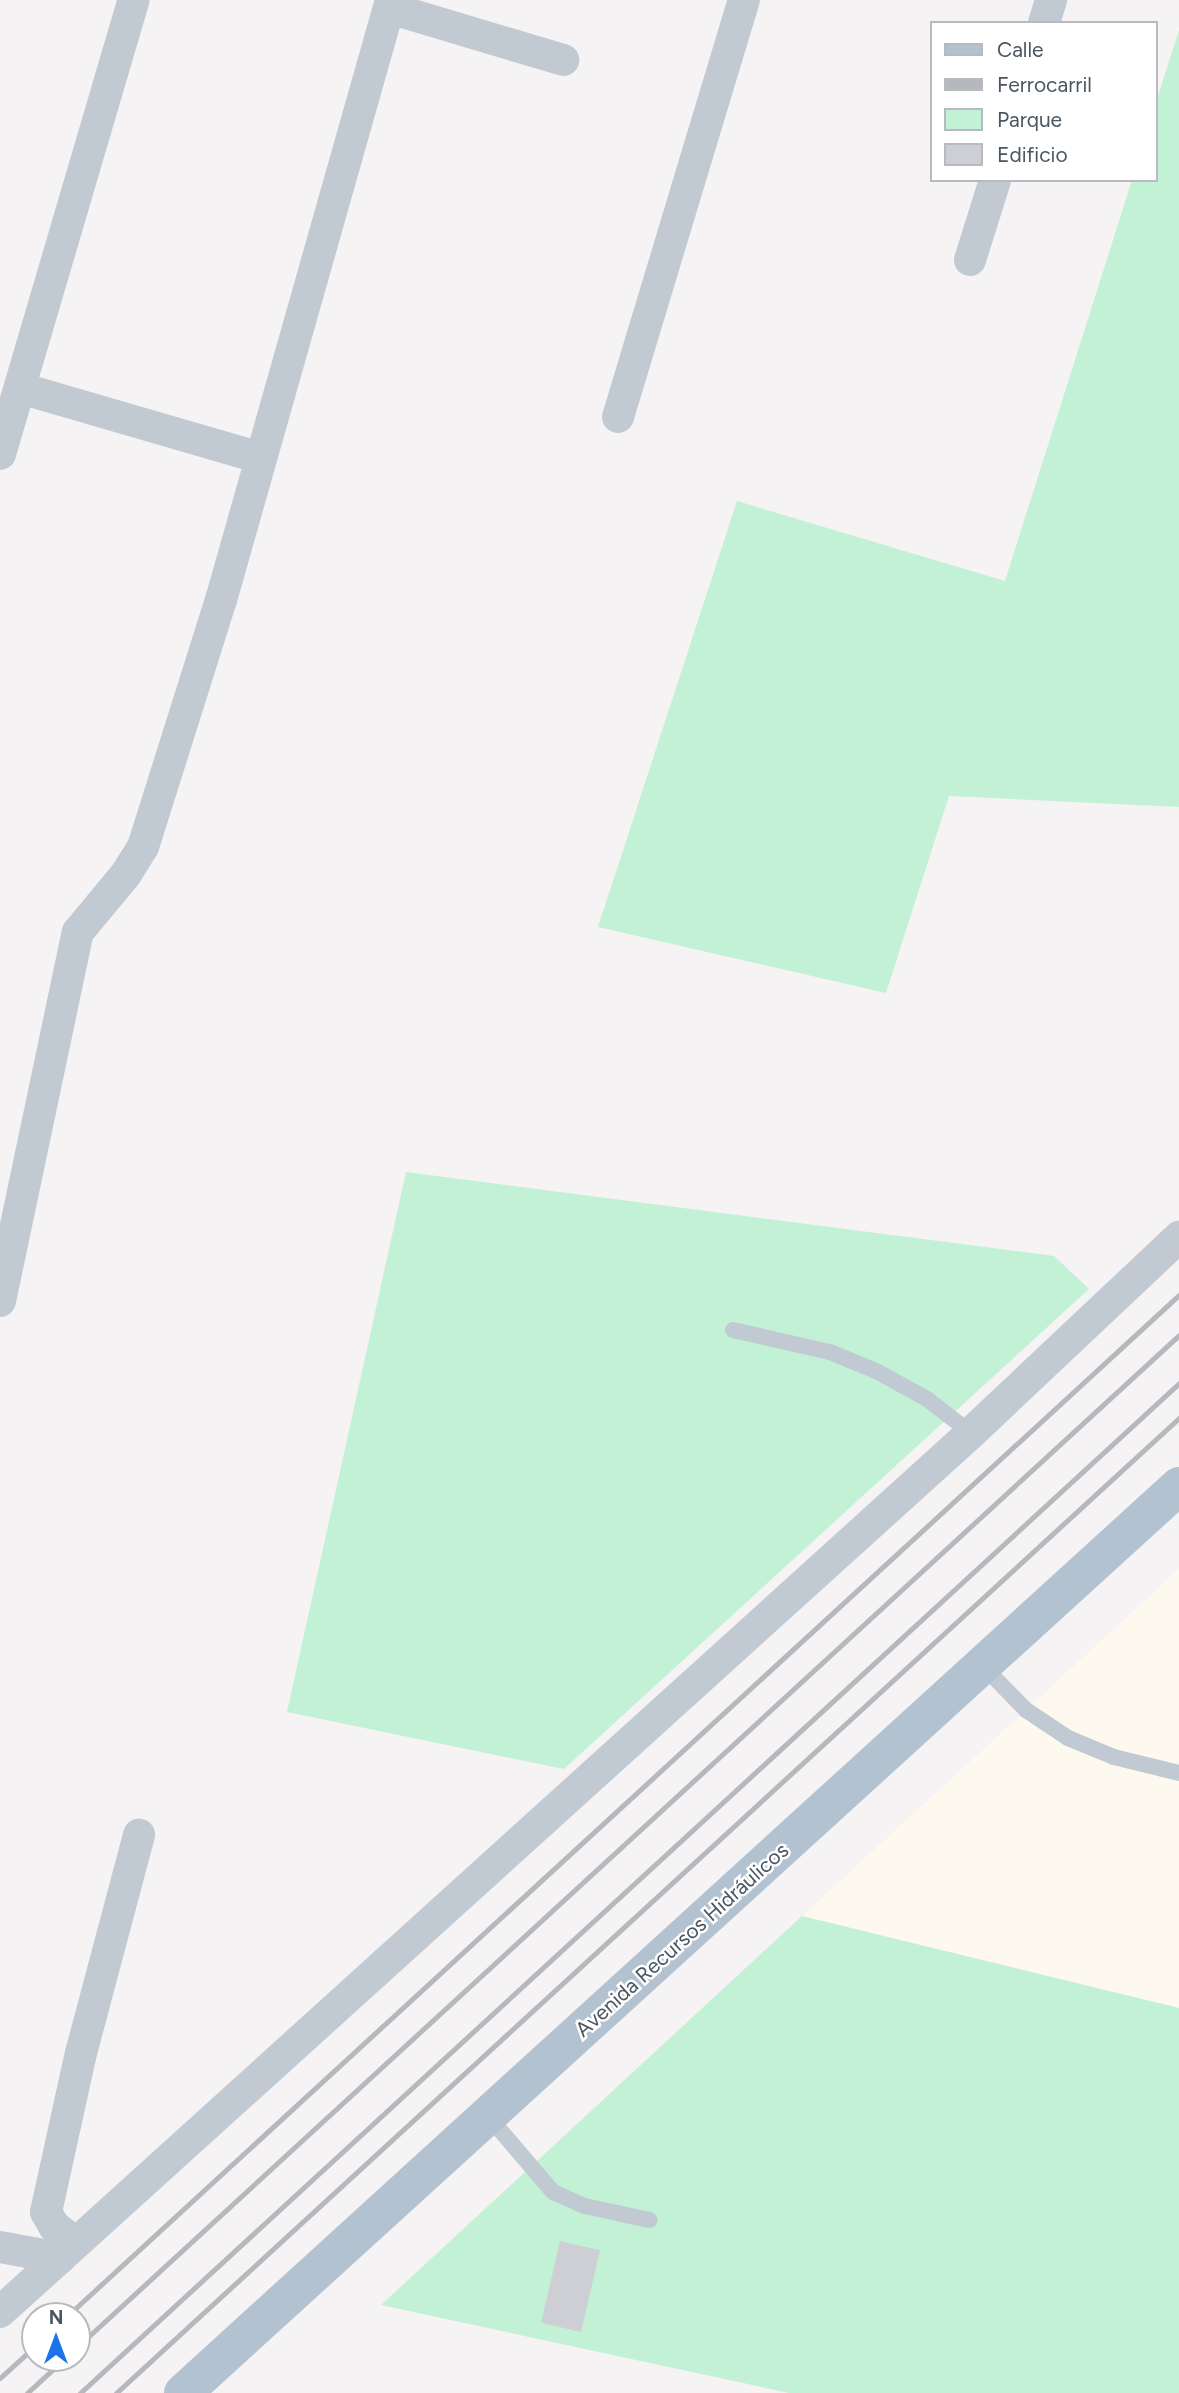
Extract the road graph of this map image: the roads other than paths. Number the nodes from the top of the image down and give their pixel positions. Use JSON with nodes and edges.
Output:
{"nodes":[{"id":1,"x":134,"y":0,"type":"edge"},
{"id":2,"x":744,"y":0,"type":"edge"},
{"id":3,"x":1051,"y":0,"type":"edge"},
{"id":4,"x":390,"y":4,"type":"edge"},
{"id":5,"x":1045,"y":21,"type":"edge"},
{"id":6,"x":563,"y":60,"type":"dead end"},
{"id":7,"x":994,"y":182,"type":"edge"},
{"id":8,"x":970,"y":260,"type":"dead end"},
{"id":9,"x":20,"y":388,"type":"junction"},
{"id":10,"x":618,"y":417,"type":"dead end"},
{"id":11,"x":0,"y":454,"type":"edge"},
{"id":12,"x":261,"y":458,"type":"junction"},
{"id":13,"x":1179,"y":1237,"type":"edge"},
{"id":14,"x":0,"y":1301,"type":"edge"},
{"id":15,"x":733,"y":1330,"type":"dead end"},
{"id":16,"x":971,"y":1433,"type":"junction"},
{"id":17,"x":1179,"y":1486,"type":"edge"},
{"id":18,"x":983,"y":1666,"type":"junction"},
{"id":19,"x":1179,"y":1773,"type":"edge"},
{"id":20,"x":139,"y":1835,"type":"dead end"},
{"id":21,"x":488,"y":2116,"type":"junction"},
{"id":22,"x":649,"y":2220,"type":"dead end"},
{"id":23,"x":0,"y":2246,"type":"edge"},
{"id":24,"x":68,"y":2250,"type":"junction"},
{"id":25,"x":0,"y":2312,"type":"edge"},
{"id":26,"x":183,"y":2393,"type":"edge"}],
"edges":[{"from":1,"to":9,"type":"street"},
{"from":2,"to":10,"type":"street"},
{"from":3,"to":5,"type":"street"},
{"from":4,"to":6,"type":"street"},
{"from":4,"to":12,"type":"street"},
{"from":7,"to":8,"type":"street"},
{"from":9,"to":11,"type":"street"},
{"from":9,"to":12,"type":"street"},
{"from":12,"to":14,"type":"street"},
{"from":13,"to":16,"type":"street"},
{"from":15,"to":16,"type":"lane"},
{"from":16,"to":24,"type":"street"},
{"from":17,"to":18,"type":"main road","name":"Avenida Recursos Hidráulicos"},
{"from":18,"to":19,"type":"lane"},
{"from":18,"to":21,"type":"main road","name":"Avenida Recursos Hidráulicos"},
{"from":20,"to":24,"type":"street"},
{"from":21,"to":22,"type":"lane"},
{"from":21,"to":26,"type":"main road","name":"Avenida Recursos Hidráulicos"},
{"from":23,"to":24,"type":"street"},
{"from":24,"to":25,"type":"street"}]}
